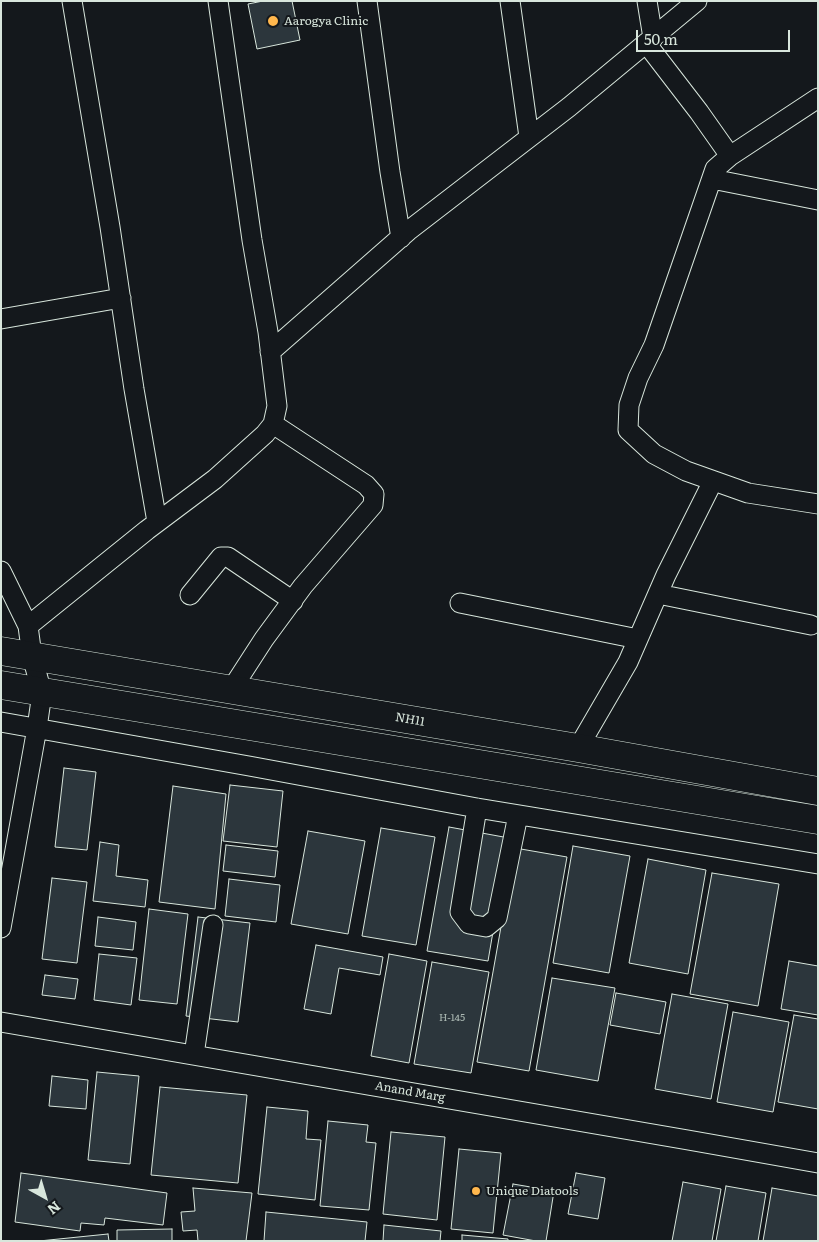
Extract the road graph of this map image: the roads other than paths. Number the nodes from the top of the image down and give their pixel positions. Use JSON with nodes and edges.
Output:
{"nodes":[{"id":1,"x":72,"y":1,"type":"edge"},
{"id":2,"x":218,"y":1,"type":"edge"},
{"id":3,"x":367,"y":1,"type":"edge"},
{"id":4,"x":510,"y":1,"type":"edge"},
{"id":5,"x":647,"y":1,"type":"edge"},
{"id":6,"x":697,"y":1,"type":"edge"},
{"id":7,"x":649,"y":41,"type":"junction"},
{"id":8,"x":818,"y":98,"type":"edge"},
{"id":9,"x":529,"y":137,"type":"junction"},
{"id":10,"x":730,"y":156,"type":"junction"},
{"id":11,"x":712,"y":179,"type":"junction"},
{"id":12,"x":818,"y":200,"type":"edge"},
{"id":13,"x":401,"y":238,"type":"junction"},
{"id":14,"x":121,"y":298,"type":"junction"},
{"id":15,"x":1,"y":319,"type":"edge"},
{"id":16,"x":270,"y":352,"type":"junction"},
{"id":17,"x":273,"y":424,"type":"junction"},
{"id":18,"x":713,"y":481,"type":"junction"},
{"id":19,"x":818,"y":504,"type":"edge"},
{"id":20,"x":157,"y":522,"type":"junction"},
{"id":21,"x":1,"y":571,"type":"edge"},
{"id":22,"x":190,"y":594,"type":"dead end"},
{"id":23,"x":658,"y":594,"type":"junction"},
{"id":24,"x":293,"y":601,"type":"junction"},
{"id":25,"x":460,"y":603,"type":"dead end"},
{"id":26,"x":811,"y":624,"type":"dead end"},
{"id":27,"x":28,"y":626,"type":"junction"},
{"id":28,"x":638,"y":639,"type":"junction"},
{"id":29,"x":1,"y":651,"type":"edge"},
{"id":30,"x":32,"y":656,"type":"junction"},
{"id":31,"x":1,"y":685,"type":"edge"},
{"id":32,"x":231,"y":690,"type":"junction"},
{"id":33,"x":42,"y":692,"type":"junction"},
{"id":34,"x":1,"y":722,"type":"edge"},
{"id":35,"x":37,"y":728,"type":"junction"},
{"id":36,"x":578,"y":748,"type":"junction"},
{"id":37,"x":818,"y":791,"type":"edge"},
{"id":38,"x":477,"y":808,"type":"junction"},
{"id":39,"x":518,"y":815,"type":"junction"},
{"id":40,"x":818,"y":820,"type":"edge"},
{"id":41,"x":818,"y":864,"type":"edge"},
{"id":42,"x":213,"y":925,"type":"dead end"},
{"id":43,"x":1,"y":928,"type":"edge"},
{"id":44,"x":1,"y":1022,"type":"edge"},
{"id":45,"x":194,"y":1055,"type":"junction"},
{"id":46,"x":818,"y":1163,"type":"edge"}],
"edges":[{"from":1,"to":14,"type":"street"},
{"from":2,"to":16,"type":"street"},
{"from":3,"to":13,"type":"street"},
{"from":4,"to":9,"type":"street"},
{"from":5,"to":7,"type":"street"},
{"from":6,"to":7,"type":"street"},
{"from":7,"to":9,"type":"street"},
{"from":7,"to":10,"type":"street"},
{"from":8,"to":10,"type":"street"},
{"from":9,"to":13,"type":"street"},
{"from":10,"to":11,"type":"street"},
{"from":11,"to":12,"type":"street"},
{"from":11,"to":18,"type":"street"},
{"from":13,"to":16,"type":"street"},
{"from":14,"to":15,"type":"street"},
{"from":14,"to":20,"type":"street"},
{"from":16,"to":17,"type":"street"},
{"from":17,"to":20,"type":"street"},
{"from":17,"to":24,"type":"street"},
{"from":18,"to":19,"type":"street"},
{"from":18,"to":23,"type":"street"},
{"from":20,"to":27,"type":"street"},
{"from":21,"to":27,"type":"street"},
{"from":22,"to":24,"type":"street"},
{"from":23,"to":26,"type":"street"},
{"from":23,"to":28,"type":"street"},
{"from":24,"to":32,"type":"street"},
{"from":25,"to":28,"type":"street"},
{"from":27,"to":30,"type":"street"},
{"from":28,"to":36,"type":"street"},
{"from":29,"to":30,"type":"highway","name":"NH11"},
{"from":30,"to":32,"type":"highway","name":"NH11"},
{"from":30,"to":33,"type":"street"},
{"from":31,"to":33,"type":"highway"},
{"from":32,"to":36,"type":"highway","name":"NH11"},
{"from":33,"to":35,"type":"street"},
{"from":33,"to":40,"type":"highway"},
{"from":34,"to":35,"type":"street"},
{"from":35,"to":38,"type":"street"},
{"from":35,"to":43,"type":"street"},
{"from":36,"to":37,"type":"highway","name":"NH11"},
{"from":38,"to":39,"type":"street"},
{"from":38,"to":39,"type":"street"},
{"from":39,"to":41,"type":"street"},
{"from":42,"to":45,"type":"street"},
{"from":44,"to":45,"type":"street","name":"Anand Marg"},
{"from":45,"to":46,"type":"street","name":"Anand Marg"}]}
